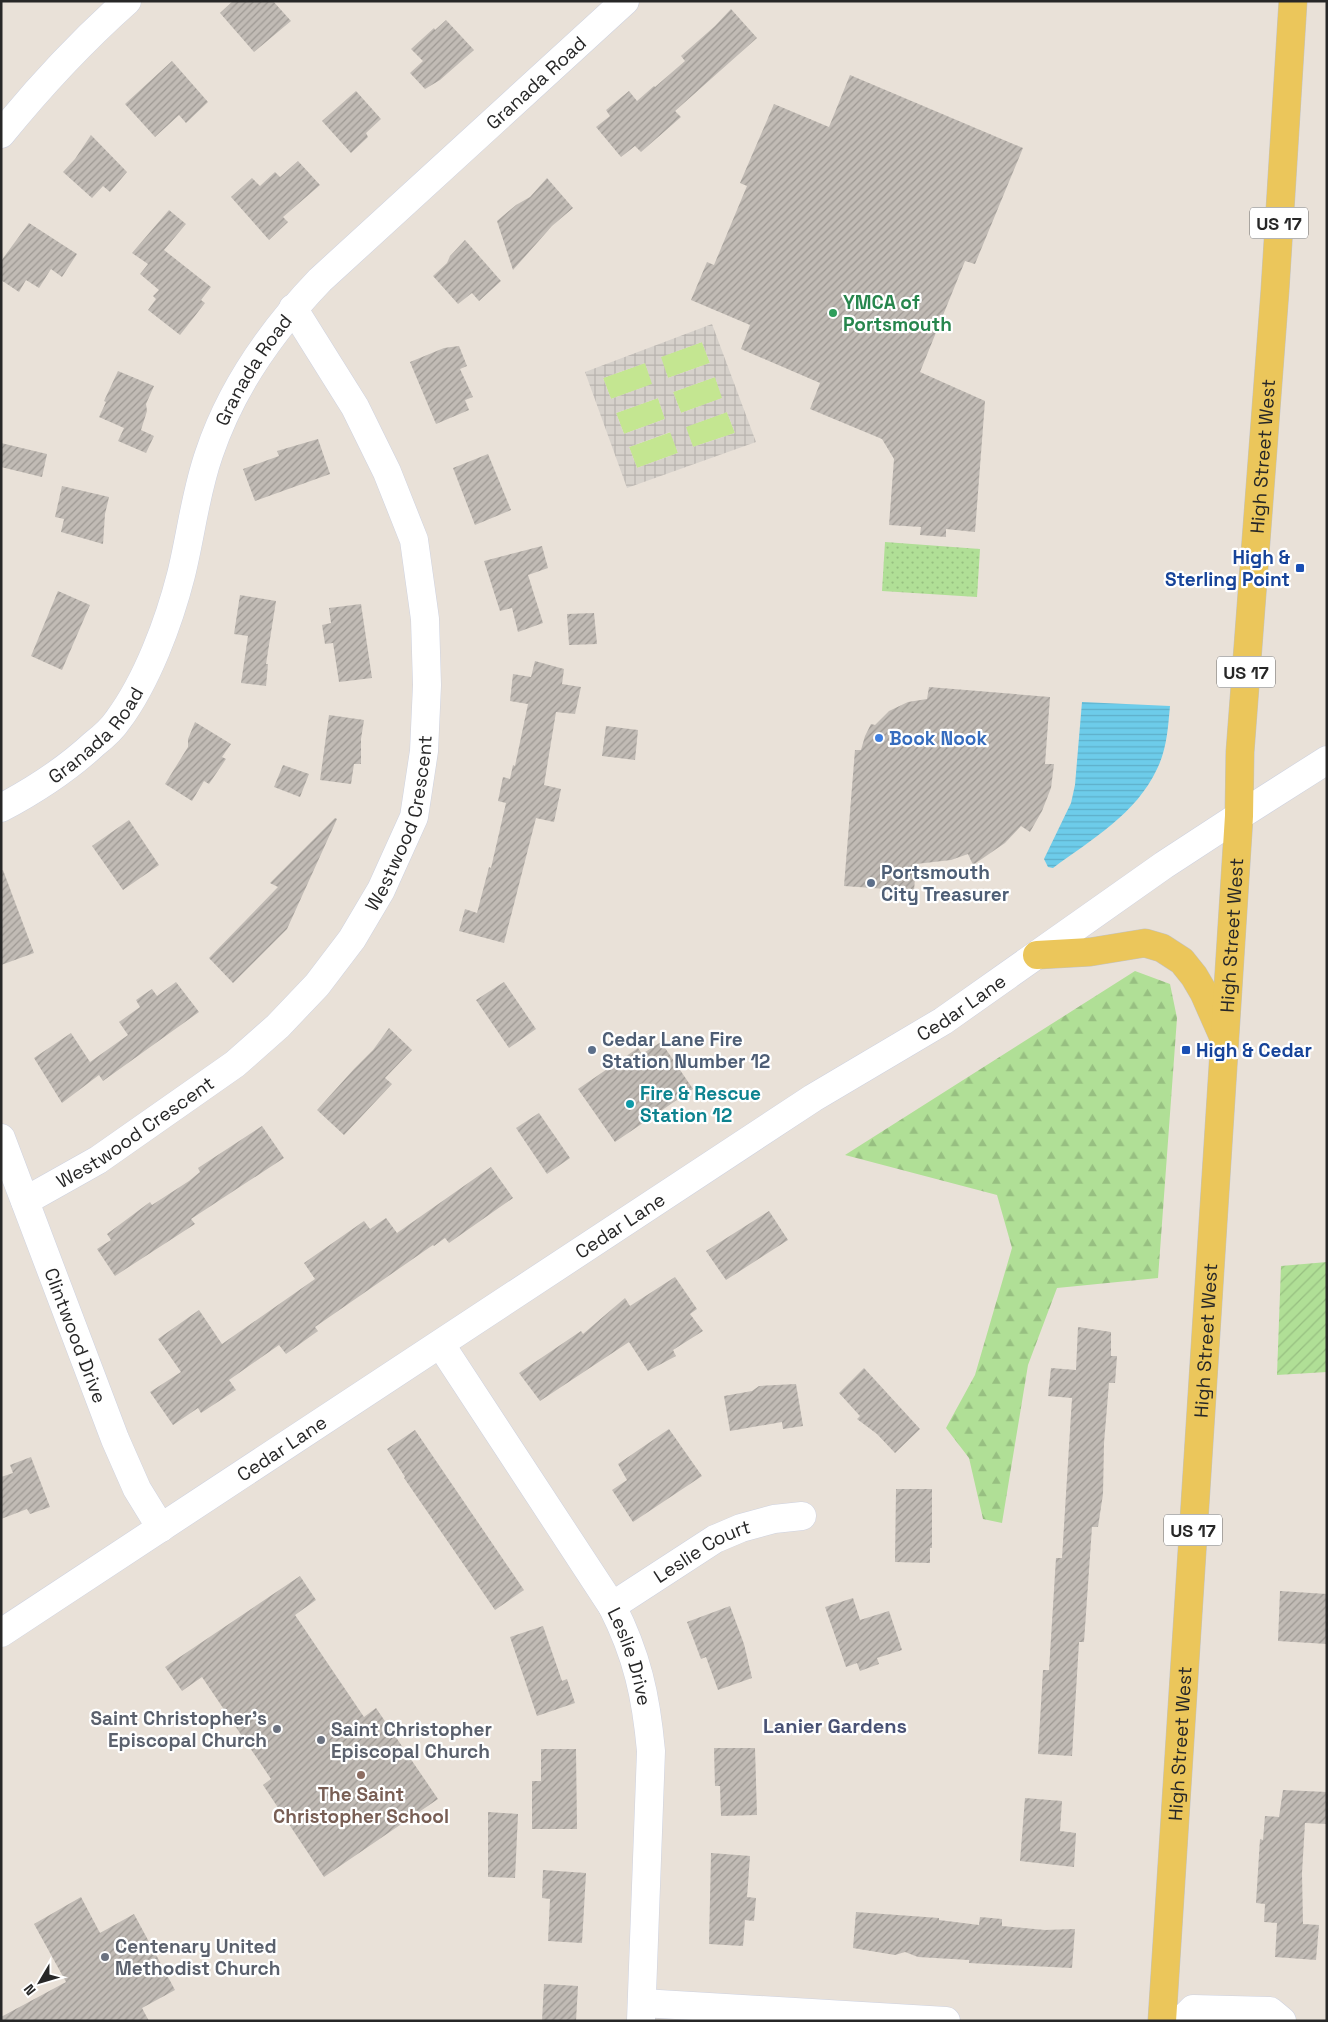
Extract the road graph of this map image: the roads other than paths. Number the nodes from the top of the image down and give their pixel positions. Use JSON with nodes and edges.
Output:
{"nodes":[{"id":1,"x":127,"y":1,"type":"edge"},
{"id":2,"x":625,"y":1,"type":"edge"},
{"id":3,"x":1293,"y":1,"type":"edge"},
{"id":4,"x":1,"y":134,"type":"edge"},
{"id":5,"x":293,"y":308,"type":"junction"},
{"id":6,"x":1327,"y":760,"type":"edge"},
{"id":7,"x":1,"y":808,"type":"edge"},
{"id":8,"x":1239,"y":816,"type":"junction"},
{"id":9,"x":1037,"y":955,"type":"junction"},
{"id":10,"x":1224,"y":1039,"type":"junction"},
{"id":11,"x":1,"y":1138,"type":"edge"},
{"id":12,"x":24,"y":1201,"type":"junction"},
{"id":13,"x":441,"y":1345,"type":"junction"},
{"id":14,"x":802,"y":1516,"type":"dead end"},
{"id":15,"x":161,"y":1528,"type":"junction"},
{"id":16,"x":612,"y":1606,"type":"junction"},
{"id":17,"x":1,"y":1633,"type":"edge"},
{"id":18,"x":642,"y":2012,"type":"edge"},
{"id":19,"x":946,"y":2021,"type":"edge"},
{"id":20,"x":1162,"y":2021,"type":"edge"},
{"id":21,"x":1180,"y":2021,"type":"edge"},
{"id":22,"x":1282,"y":2021,"type":"edge"}],
"edges":[{"from":1,"to":4,"type":"street"},
{"from":2,"to":5,"type":"street","name":"Granada Road"},
{"from":3,"to":8,"type":"main road","name":"High Street West","number":"US 17"},
{"from":5,"to":7,"type":"street","name":"Granada Road"},
{"from":5,"to":12,"type":"street","name":"Westwood Crescent"},
{"from":6,"to":8,"type":"street","name":"Cedar Lane"},
{"from":8,"to":9,"type":"street","name":"Cedar Lane"},
{"from":8,"to":10,"type":"main road","name":"High Street West","number":"US 17"},
{"from":9,"to":10,"type":"main road"},
{"from":9,"to":13,"type":"street","name":"Cedar Lane"},
{"from":10,"to":20,"type":"main road","name":"High Street West","number":"US 17"},
{"from":11,"to":12,"type":"street","name":"Clintwood Drive"},
{"from":12,"to":15,"type":"street","name":"Clintwood Drive"},
{"from":13,"to":15,"type":"street","name":"Cedar Lane"},
{"from":13,"to":16,"type":"street","name":"Leslie Drive"},
{"from":14,"to":16,"type":"street","name":"Leslie Court"},
{"from":15,"to":17,"type":"street","name":"Cedar Lane"},
{"from":16,"to":18,"type":"street","name":"Leslie Drive"},
{"from":18,"to":19,"type":"street"},
{"from":21,"to":22,"type":"street"}]}
